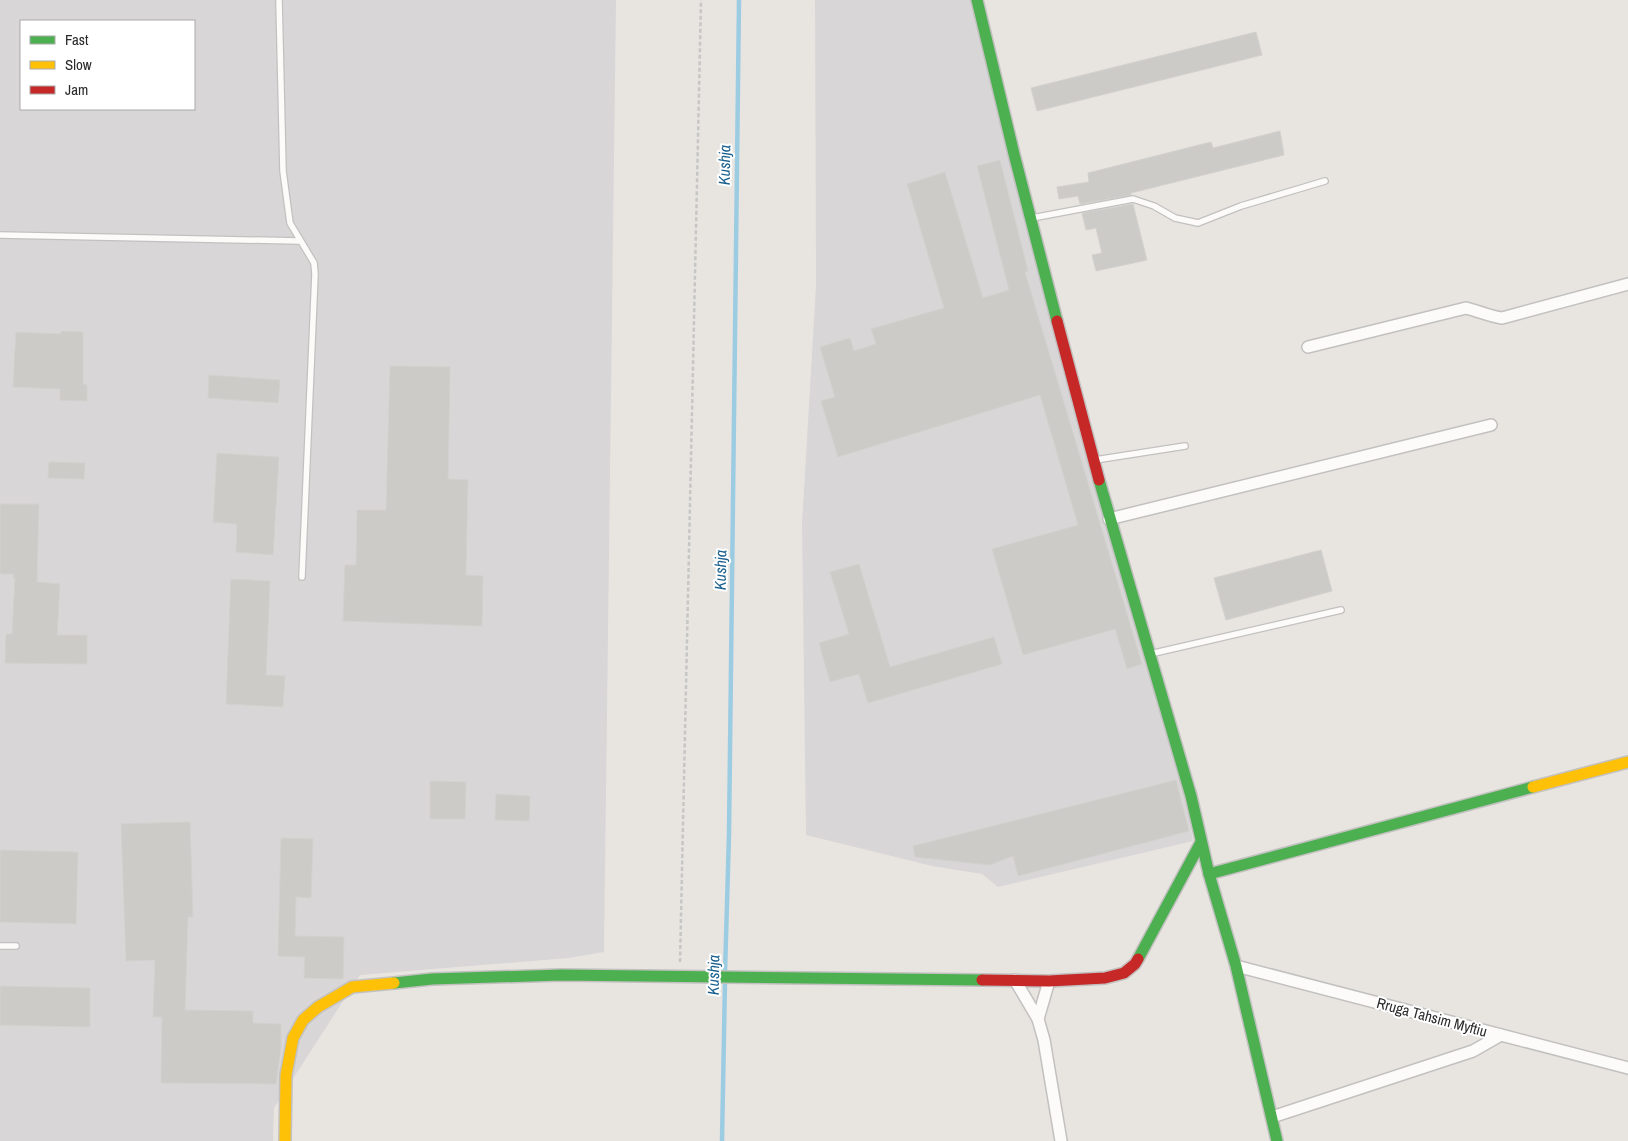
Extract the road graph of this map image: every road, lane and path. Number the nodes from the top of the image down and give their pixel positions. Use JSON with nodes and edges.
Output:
{"nodes":[{"id":1,"x":279,"y":0,"type":"edge"},
{"id":2,"x":701,"y":0,"type":"edge"},
{"id":3,"x":977,"y":0,"type":"edge"},
{"id":4,"x":1325,"y":181,"type":"dead end"},
{"id":5,"x":1032,"y":218,"type":"junction"},
{"id":6,"x":0,"y":235,"type":"edge"},
{"id":7,"x":299,"y":241,"type":"junction"},
{"id":8,"x":1628,"y":284,"type":"edge"},
{"id":9,"x":1308,"y":347,"type":"dead end"},
{"id":10,"x":1491,"y":425,"type":"dead end"},
{"id":11,"x":1185,"y":446,"type":"dead end"},
{"id":12,"x":1093,"y":461,"type":"junction"},
{"id":13,"x":1109,"y":519,"type":"junction"},
{"id":14,"x":302,"y":577,"type":"dead end"},
{"id":15,"x":1341,"y":610,"type":"dead end"},
{"id":16,"x":1150,"y":654,"type":"junction"},
{"id":17,"x":1628,"y":762,"type":"edge"},
{"id":18,"x":1201,"y":842,"type":"junction"},
{"id":19,"x":1209,"y":874,"type":"junction"},
{"id":20,"x":0,"y":946,"type":"edge"},
{"id":21,"x":16,"y":946,"type":"dead end"},
{"id":22,"x":1236,"y":966,"type":"junction"},
{"id":23,"x":680,"y":976,"type":"junction"},
{"id":24,"x":1015,"y":980,"type":"junction"},
{"id":25,"x":1049,"y":981,"type":"junction"},
{"id":26,"x":1038,"y":1019,"type":"junction"},
{"id":27,"x":1501,"y":1035,"type":"junction"},
{"id":28,"x":1628,"y":1068,"type":"edge"},
{"id":29,"x":1272,"y":1117,"type":"junction"},
{"id":30,"x":285,"y":1141,"type":"edge"},
{"id":31,"x":1061,"y":1141,"type":"edge"},
{"id":32,"x":1278,"y":1141,"type":"edge"}],
"edges":[{"from":1,"to":7,"type":"lane"},
{"from":2,"to":23,"type":"path"},
{"from":3,"to":5,"type":"street"},
{"from":4,"to":5,"type":"lane"},
{"from":5,"to":12,"type":"street"},
{"from":6,"to":7,"type":"lane"},
{"from":7,"to":14,"type":"lane"},
{"from":8,"to":9,"type":"street"},
{"from":10,"to":13,"type":"street"},
{"from":11,"to":12,"type":"lane"},
{"from":12,"to":13,"type":"street"},
{"from":13,"to":16,"type":"street"},
{"from":15,"to":16,"type":"lane"},
{"from":16,"to":18,"type":"street"},
{"from":17,"to":19,"type":"street"},
{"from":18,"to":19,"type":"street"},
{"from":18,"to":25,"type":"street"},
{"from":19,"to":22,"type":"street"},
{"from":20,"to":21,"type":"lane"},
{"from":22,"to":27,"type":"street","name":"Rruga Tahsim Myftiu"},
{"from":22,"to":29,"type":"street"},
{"from":23,"to":24,"type":"street"},
{"from":23,"to":30,"type":"street"},
{"from":24,"to":25,"type":"street"},
{"from":24,"to":26,"type":"street"},
{"from":25,"to":26,"type":"street"},
{"from":26,"to":31,"type":"street"},
{"from":27,"to":28,"type":"street","name":"Rruga Tahsim Myftiu"},
{"from":27,"to":29,"type":"street"},
{"from":29,"to":32,"type":"street"}]}
